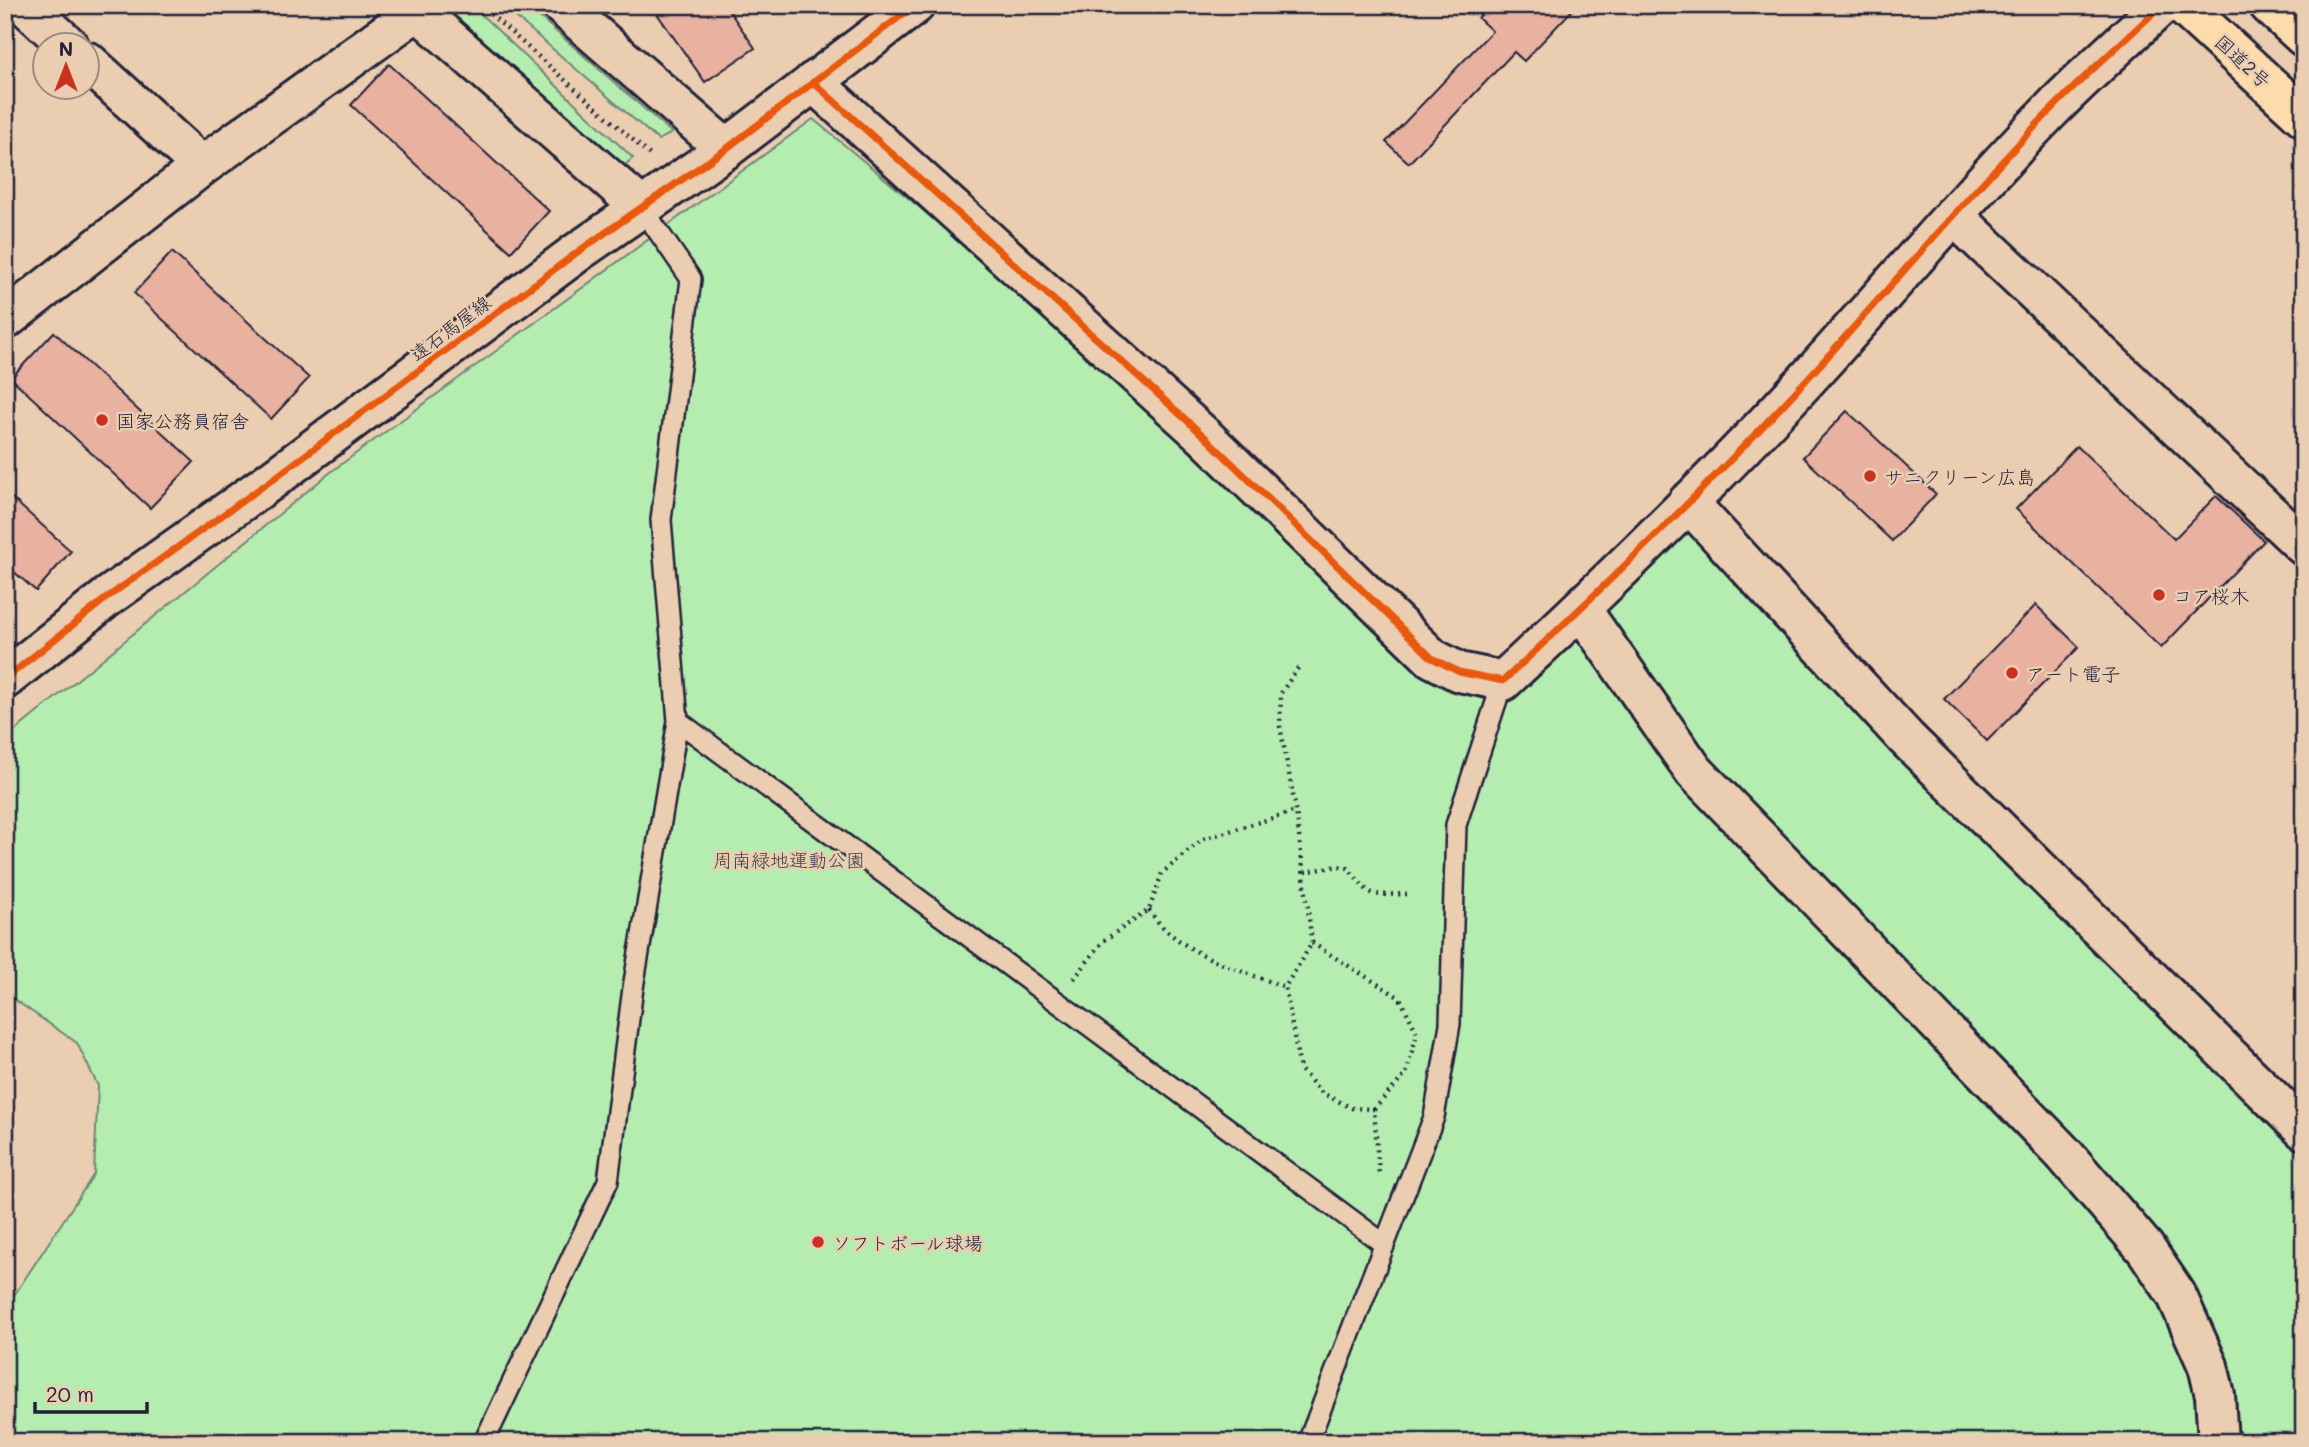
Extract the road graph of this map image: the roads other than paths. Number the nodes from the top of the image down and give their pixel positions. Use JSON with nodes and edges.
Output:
{"nodes":[{"id":1,"x":25,"y":5,"type":"edge"},
{"id":2,"x":561,"y":5,"type":"edge"},
{"id":3,"x":915,"y":5,"type":"edge"},
{"id":4,"x":2162,"y":5,"type":"edge"},
{"id":5,"x":2182,"y":5,"type":"edge"},
{"id":6,"x":2269,"y":5,"type":"edge"},
{"id":7,"x":418,"y":7,"type":"edge"},
{"id":8,"x":54,"y":32,"type":"edge"},
{"id":9,"x":2304,"y":37,"type":"edge"},
{"id":10,"x":102,"y":75,"type":"edge"},
{"id":11,"x":813,"y":82,"type":"junction"},
{"id":12,"x":2304,"y":117,"type":"edge"},
{"id":13,"x":726,"y":149,"type":"junction"},
{"id":14,"x":202,"y":166,"type":"junction"},
{"id":15,"x":642,"y":208,"type":"junction"},
{"id":16,"x":1953,"y":215,"type":"junction"},
{"id":17,"x":5,"y":320,"type":"edge"},
{"id":18,"x":1688,"y":502,"type":"junction"},
{"id":19,"x":2304,"y":547,"type":"edge"},
{"id":20,"x":1581,"y":609,"type":"junction"},
{"id":21,"x":5,"y":679,"type":"edge"},
{"id":22,"x":1503,"y":681,"type":"junction"},
{"id":23,"x":678,"y":721,"type":"junction"},
{"id":24,"x":2304,"y":1130,"type":"edge"},
{"id":25,"x":1384,"y":1244,"type":"junction"},
{"id":26,"x":484,"y":1442,"type":"edge"},
{"id":27,"x":1308,"y":1442,"type":"edge"},
{"id":28,"x":2218,"y":1442,"type":"edge"}],
"edges":[{"from":1,"to":8,"type":"street"},
{"from":2,"to":13,"type":"street"},
{"from":3,"to":11,"type":"street","name":"遠石馬屋線"},
{"from":4,"to":16,"type":"street"},
{"from":5,"to":12,"type":"highway","name":"国道2号"},
{"from":6,"to":9,"type":"highway"},
{"from":7,"to":14,"type":"street"},
{"from":7,"to":15,"type":"street"},
{"from":10,"to":14,"type":"street"},
{"from":11,"to":13,"type":"street","name":"遠石馬屋線"},
{"from":11,"to":22,"type":"street"},
{"from":13,"to":15,"type":"street","name":"遠石馬屋線"},
{"from":14,"to":17,"type":"street"},
{"from":15,"to":21,"type":"street","name":"遠石馬屋線"},
{"from":15,"to":23,"type":"lane"},
{"from":16,"to":18,"type":"street"},
{"from":16,"to":19,"type":"street"},
{"from":18,"to":20,"type":"street"},
{"from":18,"to":24,"type":"street"},
{"from":20,"to":22,"type":"street"},
{"from":20,"to":28,"type":"street"},
{"from":22,"to":25,"type":"lane"},
{"from":23,"to":25,"type":"lane"},
{"from":23,"to":26,"type":"lane"},
{"from":25,"to":27,"type":"lane"}]}
